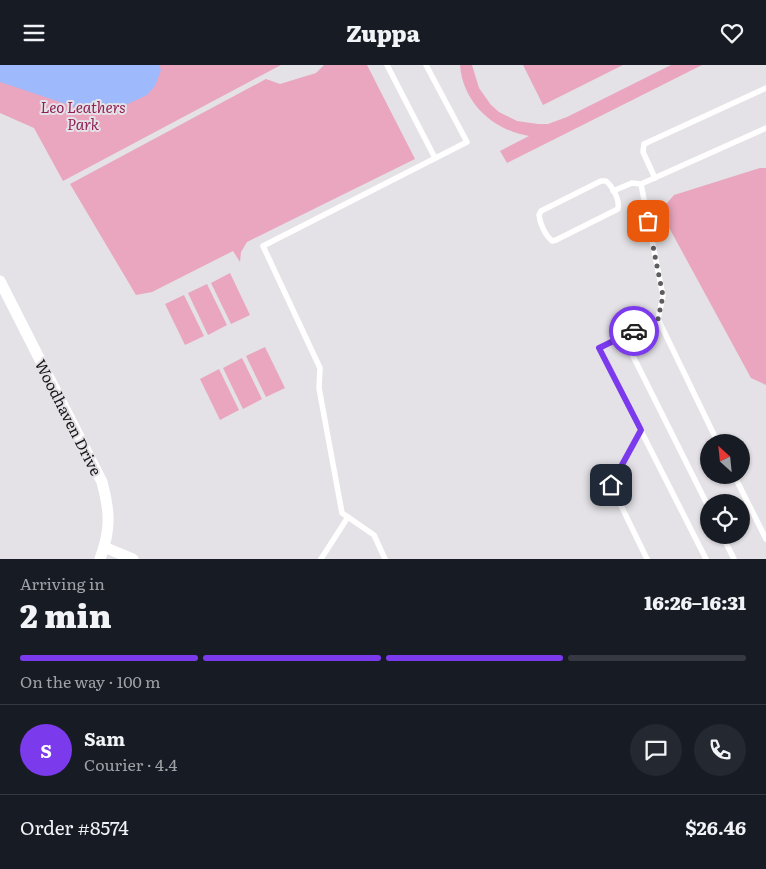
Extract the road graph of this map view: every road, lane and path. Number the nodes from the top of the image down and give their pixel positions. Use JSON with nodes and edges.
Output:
{"nodes":[{"id":1,"x":387,"y":65,"type":"edge"},
{"id":2,"x":426,"y":65,"type":"edge"},
{"id":3,"x":766,"y":88,"type":"edge"},
{"id":4,"x":766,"y":128,"type":"edge"},
{"id":5,"x":435,"y":158,"type":"junction"},
{"id":6,"x":655,"y":178,"type":"junction"},
{"id":7,"x":640,"y":184,"type":"junction"},
{"id":8,"x":613,"y":191,"type":"junction"},
{"id":9,"x":0,"y":281,"type":"edge"},
{"id":10,"x":658,"y":319,"type":"junction"},
{"id":11,"x":623,"y":336,"type":"junction"},
{"id":12,"x":641,"y":430,"type":"junction"},
{"id":13,"x":714,"y":434,"type":"edge"},
{"id":14,"x":738,"y":484,"type":"edge"},
{"id":15,"x":702,"y":494,"type":"edge"},
{"id":16,"x":348,"y":517,"type":"junction"},
{"id":17,"x":766,"y":539,"type":"edge"},
{"id":18,"x":726,"y":544,"type":"edge"},
{"id":19,"x":104,"y":547,"type":"junction"},
{"id":20,"x":100,"y":559,"type":"edge"},
{"id":21,"x":133,"y":559,"type":"edge"},
{"id":22,"x":321,"y":559,"type":"edge"},
{"id":23,"x":385,"y":559,"type":"edge"},
{"id":24,"x":647,"y":559,"type":"edge"},
{"id":25,"x":706,"y":559,"type":"edge"},
{"id":26,"x":734,"y":559,"type":"edge"}],
"edges":[{"from":1,"to":5,"type":"lane"},
{"from":2,"to":5,"type":"lane"},
{"from":3,"to":6,"type":"lane"},
{"from":4,"to":6,"type":"lane"},
{"from":5,"to":16,"type":"lane"},
{"from":6,"to":7,"type":"lane"},
{"from":7,"to":8,"type":"lane"},
{"from":7,"to":10,"type":"lane"},
{"from":8,"to":8,"type":"lane"},
{"from":9,"to":19,"type":"street","name":"Woodhaven Drive"},
{"from":10,"to":11,"type":"lane"},
{"from":10,"to":13,"type":"lane"},
{"from":11,"to":12,"type":"lane"},
{"from":11,"to":15,"type":"lane"},
{"from":12,"to":24,"type":"lane"},
{"from":12,"to":25,"type":"lane"},
{"from":14,"to":17,"type":"lane"},
{"from":16,"to":22,"type":"lane"},
{"from":16,"to":23,"type":"lane"},
{"from":18,"to":26,"type":"lane"},
{"from":19,"to":20,"type":"street","name":"Woodhaven Drive"},
{"from":19,"to":21,"type":"street"}]}
